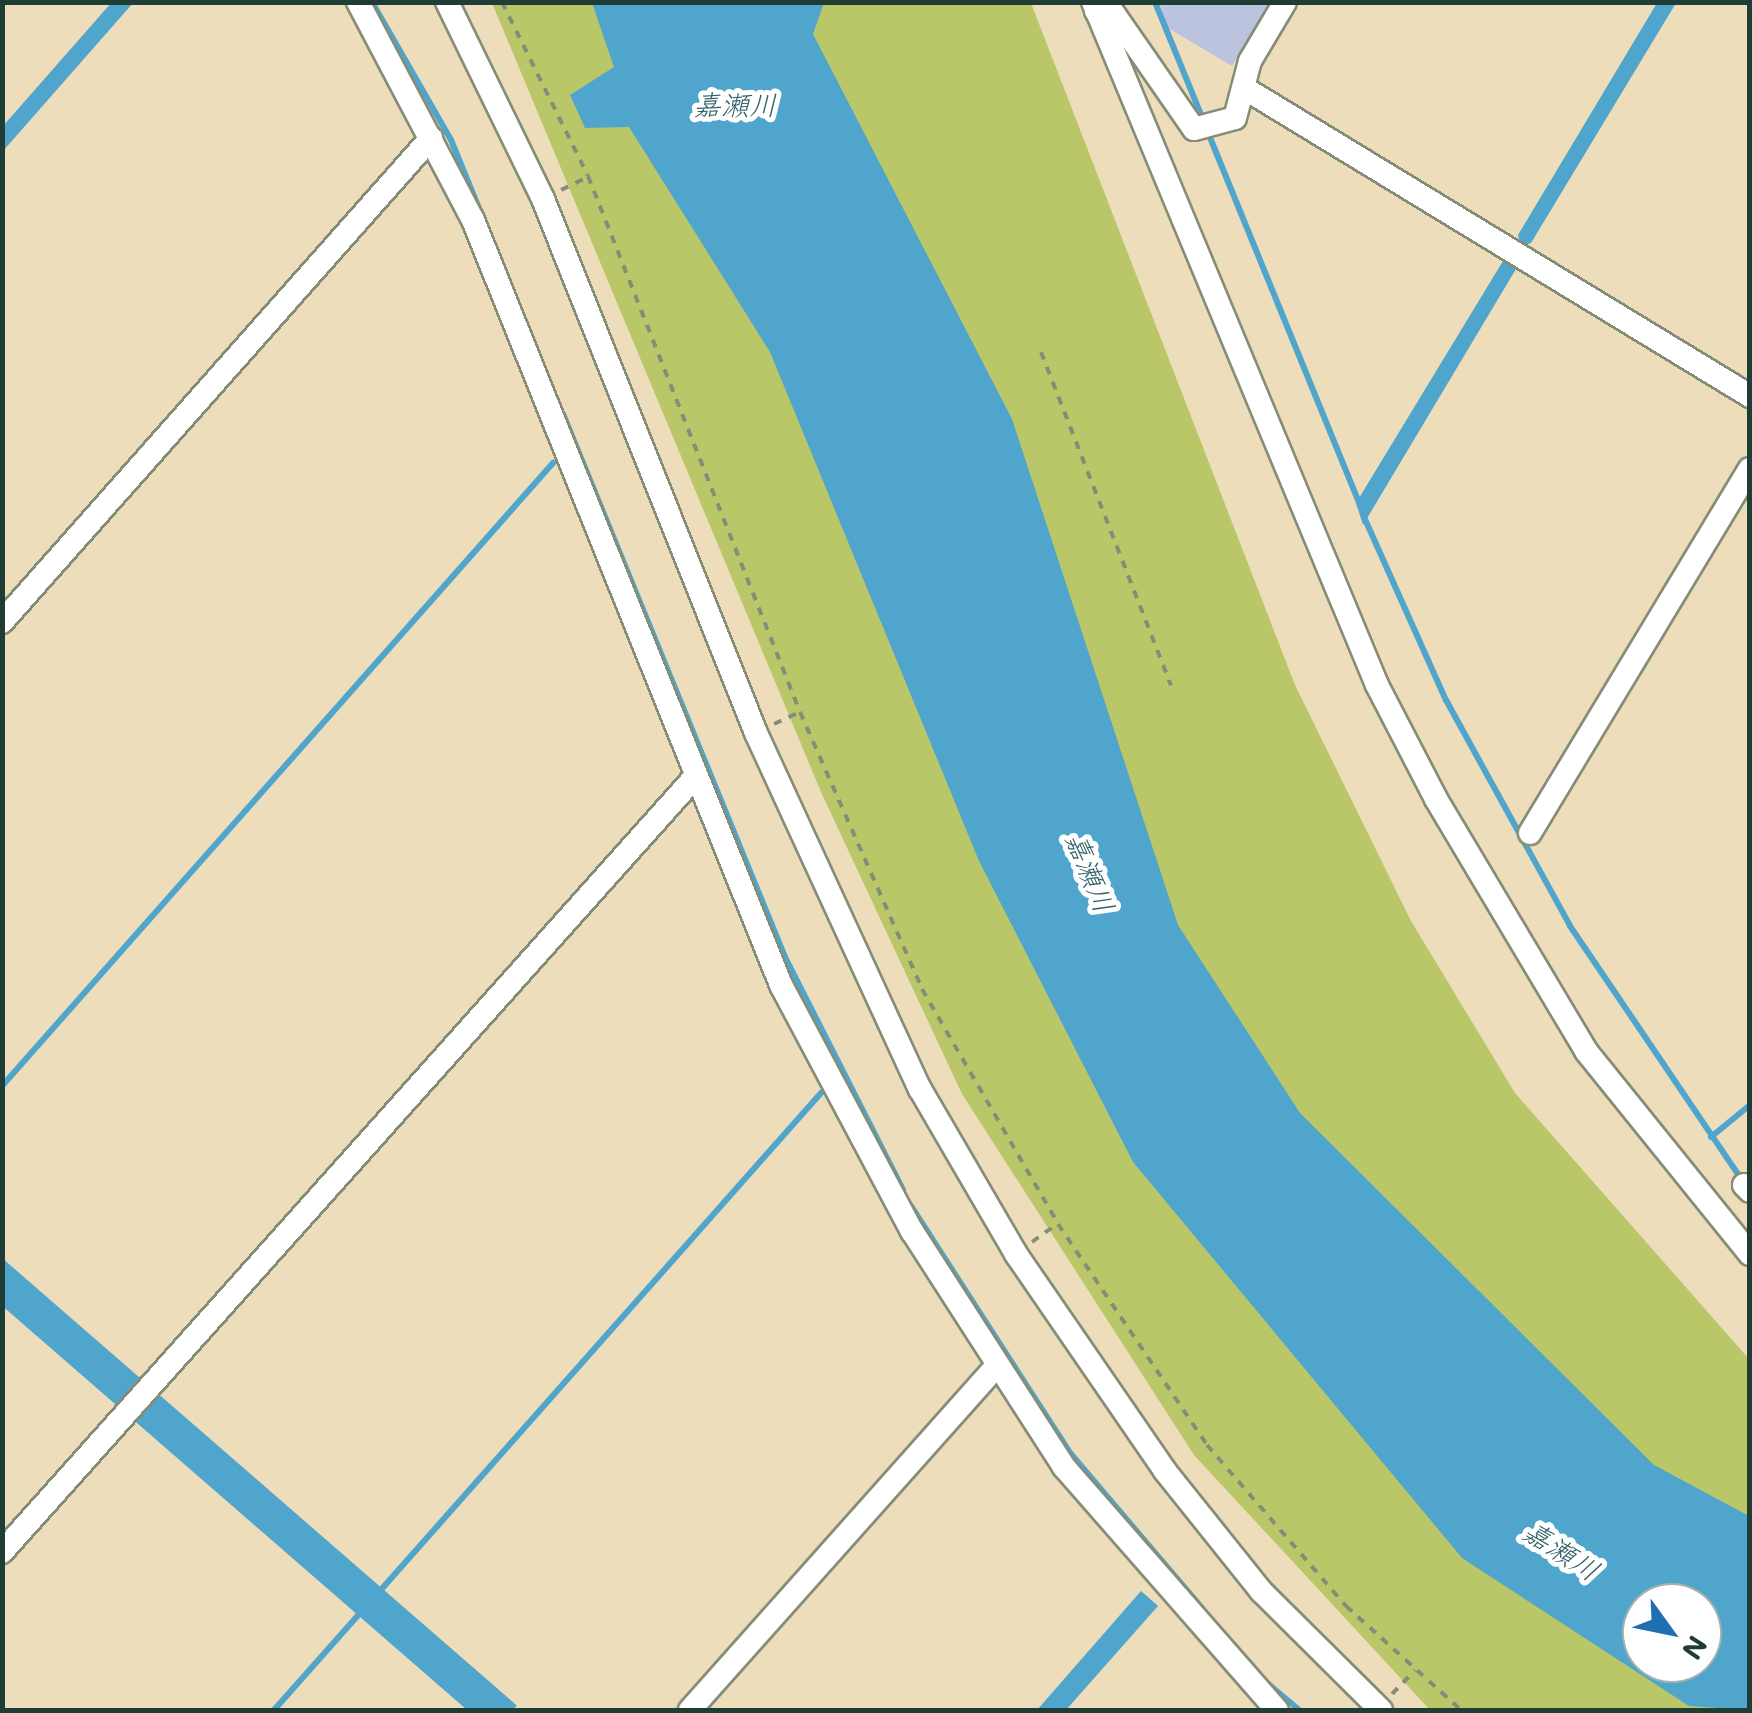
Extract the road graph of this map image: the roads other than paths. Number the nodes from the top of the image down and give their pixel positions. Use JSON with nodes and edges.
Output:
{"nodes":[{"id":1,"x":358,"y":2,"type":"edge"},
{"id":2,"x":447,"y":2,"type":"edge"},
{"id":3,"x":1285,"y":2,"type":"edge"},
{"id":4,"x":1094,"y":7,"type":"edge"},
{"id":5,"x":1249,"y":91,"type":"junction"},
{"id":6,"x":431,"y":138,"type":"junction"},
{"id":7,"x":1750,"y":396,"type":"edge"},
{"id":8,"x":1750,"y":469,"type":"edge"},
{"id":9,"x":2,"y":622,"type":"edge"},
{"id":10,"x":694,"y":778,"type":"junction"},
{"id":11,"x":1530,"y":833,"type":"dead end"},
{"id":12,"x":1750,"y":1254,"type":"edge"},
{"id":13,"x":997,"y":1366,"type":"junction"},
{"id":14,"x":2,"y":1552,"type":"edge"},
{"id":15,"x":690,"y":1710,"type":"edge"},
{"id":16,"x":1277,"y":1710,"type":"edge"},
{"id":17,"x":1380,"y":1710,"type":"edge"}],
"edges":[{"from":1,"to":6,"type":"street"},
{"from":2,"to":17,"type":"street"},
{"from":3,"to":5,"type":"street"},
{"from":4,"to":5,"type":"street"},
{"from":4,"to":12,"type":"street"},
{"from":5,"to":7,"type":"street"},
{"from":6,"to":9,"type":"street"},
{"from":6,"to":10,"type":"street"},
{"from":8,"to":11,"type":"street"},
{"from":10,"to":13,"type":"street"},
{"from":10,"to":14,"type":"street"},
{"from":13,"to":15,"type":"street"},
{"from":13,"to":16,"type":"street"}]}
